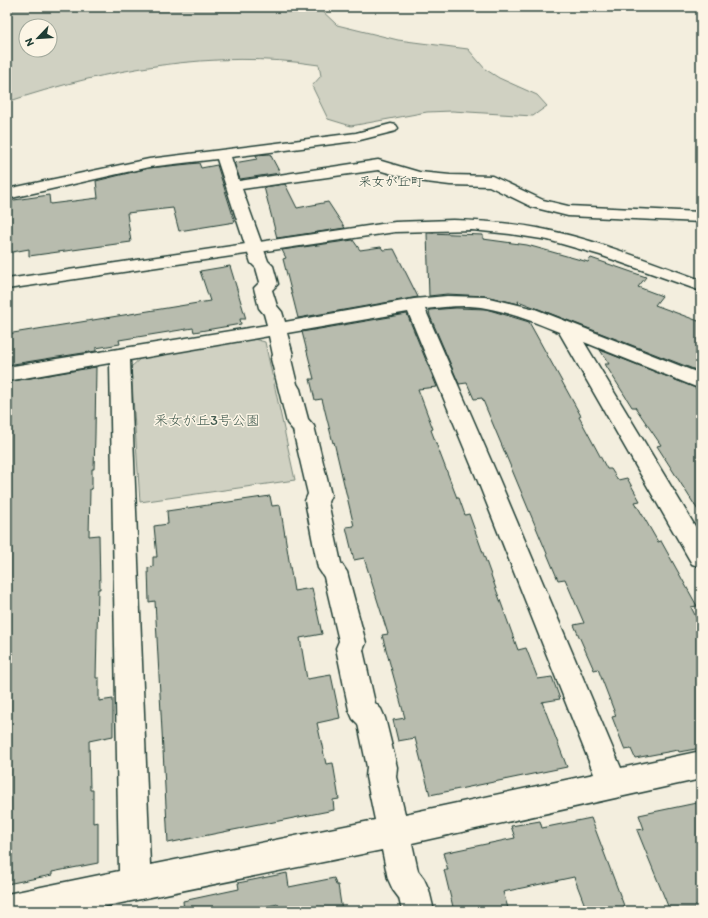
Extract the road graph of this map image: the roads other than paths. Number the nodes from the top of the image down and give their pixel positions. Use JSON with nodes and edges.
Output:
{"nodes":[{"id":1,"x":391,"y":128,"type":"dead end"},
{"id":2,"x":222,"y":153,"type":"junction"},
{"id":3,"x":234,"y":186,"type":"junction"},
{"id":4,"x":7,"y":194,"type":"edge"},
{"id":5,"x":701,"y":217,"type":"edge"},
{"id":6,"x":255,"y":247,"type":"junction"},
{"id":7,"x":7,"y":284,"type":"edge"},
{"id":8,"x":701,"y":286,"type":"edge"},
{"id":9,"x":414,"y":305,"type":"junction"},
{"id":10,"x":566,"y":328,"type":"junction"},
{"id":11,"x":278,"y":329,"type":"junction"},
{"id":12,"x":120,"y":355,"type":"junction"},
{"id":13,"x":7,"y":374,"type":"edge"},
{"id":14,"x":701,"y":382,"type":"edge"},
{"id":15,"x":692,"y":525,"type":"edge"},
{"id":16,"x":701,"y":557,"type":"edge"},
{"id":17,"x":701,"y":765,"type":"edge"},
{"id":18,"x":612,"y":783,"type":"junction"},
{"id":19,"x":393,"y":832,"type":"junction"},
{"id":20,"x":135,"y":885,"type":"junction"},
{"id":21,"x":7,"y":910,"type":"edge"},
{"id":22,"x":418,"y":911,"type":"edge"}],
"edges":[{"from":1,"to":2,"type":"street"},
{"from":2,"to":3,"type":"street"},
{"from":2,"to":4,"type":"street"},
{"from":3,"to":5,"type":"street"},
{"from":3,"to":6,"type":"street"},
{"from":6,"to":7,"type":"street"},
{"from":6,"to":8,"type":"street"},
{"from":6,"to":11,"type":"street"},
{"from":9,"to":10,"type":"street"},
{"from":9,"to":11,"type":"street"},
{"from":9,"to":18,"type":"street"},
{"from":10,"to":14,"type":"street"},
{"from":10,"to":15,"type":"street"},
{"from":11,"to":12,"type":"street"},
{"from":11,"to":19,"type":"street"},
{"from":12,"to":13,"type":"street"},
{"from":12,"to":20,"type":"street"},
{"from":15,"to":16,"type":"street"},
{"from":17,"to":18,"type":"street"},
{"from":18,"to":19,"type":"street"},
{"from":19,"to":20,"type":"street"},
{"from":19,"to":22,"type":"street"},
{"from":20,"to":21,"type":"street"}]}
